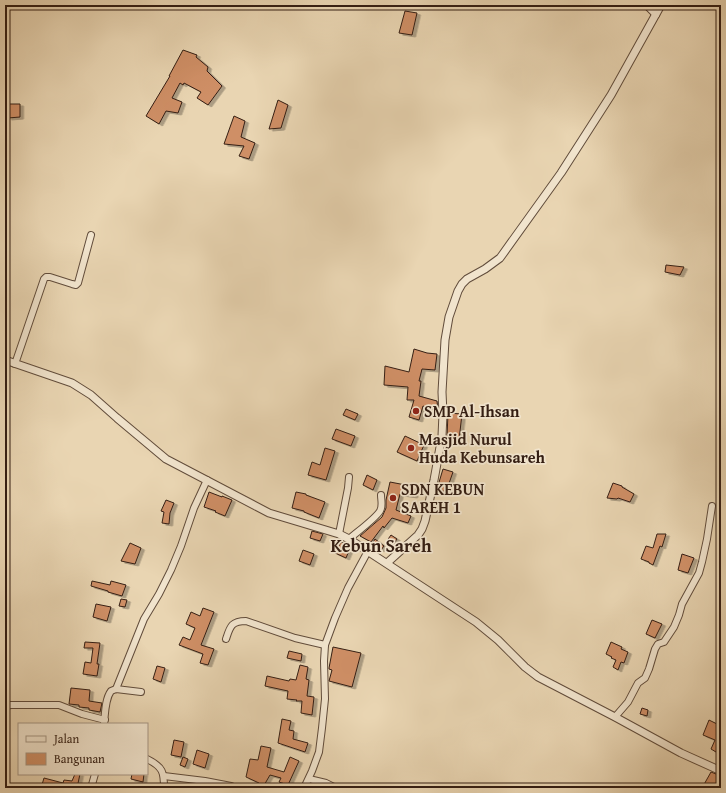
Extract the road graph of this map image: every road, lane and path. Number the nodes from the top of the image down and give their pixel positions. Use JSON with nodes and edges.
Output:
{"nodes":[{"id":1,"x":646,"y":5,"type":"edge"},
{"id":2,"x":661,"y":5,"type":"edge"},
{"id":3,"x":656,"y":15,"type":"junction"},
{"id":4,"x":91,"y":236,"type":"dead end"},
{"id":5,"x":5,"y":360,"type":"edge"},
{"id":6,"x":15,"y":364,"type":"junction"},
{"id":7,"x":349,"y":477,"type":"dead end"},
{"id":8,"x":207,"y":480,"type":"junction"},
{"id":9,"x":381,"y":495,"type":"dead end"},
{"id":10,"x":712,"y":506,"type":"dead end"},
{"id":11,"x":339,"y":534,"type":"junction"},
{"id":12,"x":349,"y":539,"type":"junction"},
{"id":13,"x":368,"y":551,"type":"junction"},
{"id":14,"x":387,"y":563,"type":"junction"},
{"id":15,"x":226,"y":639,"type":"dead end"},
{"id":16,"x":326,"y":645,"type":"junction"},
{"id":17,"x":116,"y":689,"type":"junction"},
{"id":18,"x":141,"y":692,"type":"dead end"},
{"id":19,"x":5,"y":706,"type":"edge"},
{"id":20,"x":615,"y":717,"type":"junction"},
{"id":21,"x":105,"y":722,"type":"edge"},
{"id":22,"x":148,"y":761,"type":"edge"},
{"id":23,"x":721,"y":771,"type":"edge"},
{"id":24,"x":95,"y":775,"type":"edge"},
{"id":25,"x":164,"y":776,"type":"junction"},
{"id":26,"x":309,"y":779,"type":"junction"},
{"id":27,"x":92,"y":788,"type":"edge"},
{"id":28,"x":164,"y":788,"type":"edge"},
{"id":29,"x":236,"y":788,"type":"edge"},
{"id":30,"x":304,"y":788,"type":"edge"},
{"id":31,"x":336,"y":788,"type":"edge"}],
"edges":[{"from":1,"to":3,"type":"street"},
{"from":2,"to":3,"type":"street"},
{"from":3,"to":14,"type":"street"},
{"from":4,"to":6,"type":"street"},
{"from":5,"to":6,"type":"street"},
{"from":6,"to":8,"type":"street"},
{"from":7,"to":11,"type":"street"},
{"from":8,"to":11,"type":"street"},
{"from":8,"to":17,"type":"street"},
{"from":9,"to":12,"type":"street"},
{"from":10,"to":20,"type":"street"},
{"from":11,"to":12,"type":"street"},
{"from":12,"to":13,"type":"street"},
{"from":13,"to":14,"type":"street"},
{"from":13,"to":16,"type":"street"},
{"from":14,"to":20,"type":"street"},
{"from":15,"to":16,"type":"street"},
{"from":16,"to":26,"type":"street"},
{"from":17,"to":18,"type":"street"},
{"from":17,"to":21,"type":"street"},
{"from":19,"to":21,"type":"street"},
{"from":20,"to":23,"type":"street"},
{"from":22,"to":25,"type":"street"},
{"from":24,"to":27,"type":"street"},
{"from":25,"to":28,"type":"street"},
{"from":25,"to":29,"type":"street"},
{"from":26,"to":30,"type":"street"},
{"from":26,"to":31,"type":"street"}]}
